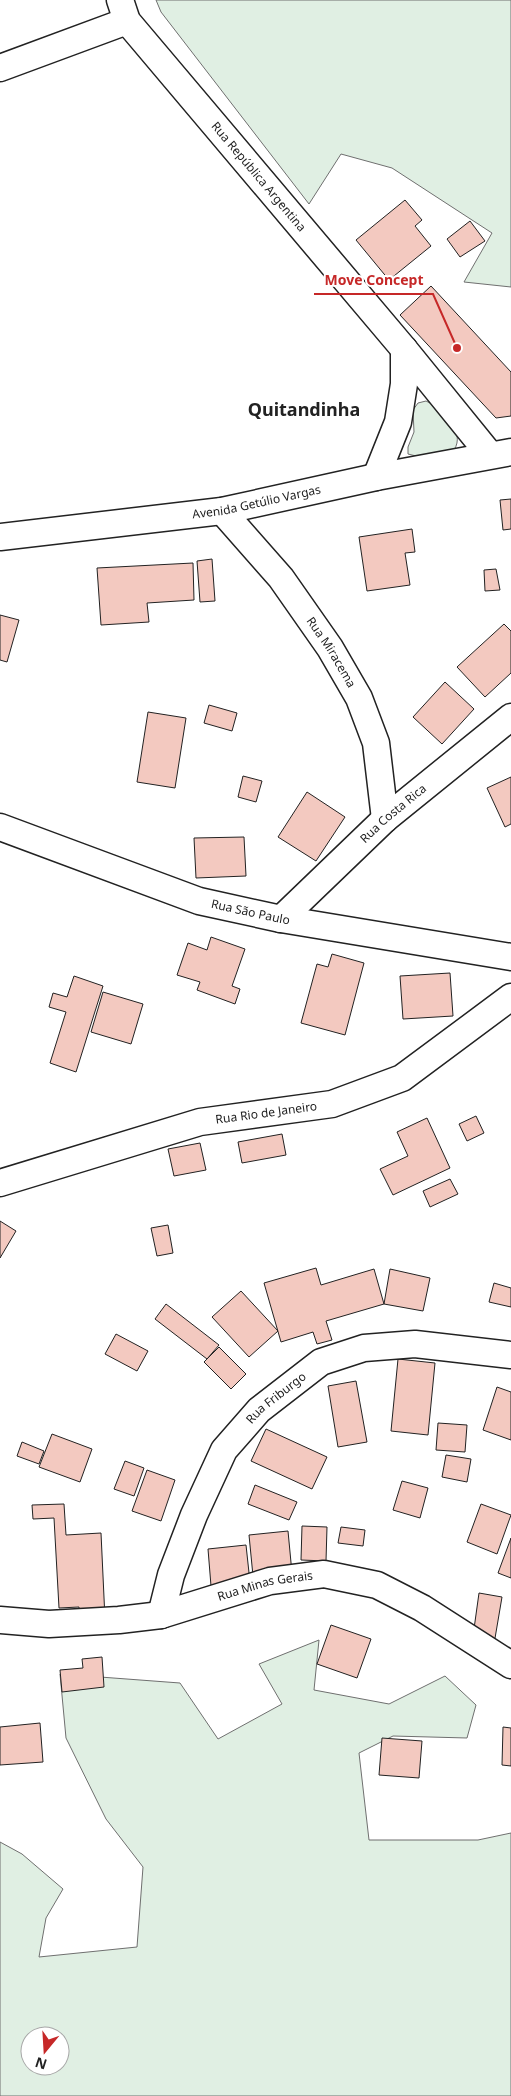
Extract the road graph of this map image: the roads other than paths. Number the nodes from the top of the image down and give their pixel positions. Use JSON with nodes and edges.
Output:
{"nodes":[{"id":1,"x":124,"y":10,"type":"edge"},
{"id":2,"x":0,"y":68,"type":"edge"},
{"id":3,"x":404,"y":349,"type":"junction"},
{"id":4,"x":500,"y":454,"type":"edge"},
{"id":5,"x":376,"y":477,"type":"junction"},
{"id":6,"x":222,"y":511,"type":"junction"},
{"id":7,"x":0,"y":537,"type":"edge"},
{"id":8,"x":511,"y":717,"type":"edge"},
{"id":9,"x":385,"y":819,"type":"junction"},
{"id":10,"x":0,"y":827,"type":"edge"},
{"id":11,"x":281,"y":920,"type":"junction"},
{"id":12,"x":511,"y":957,"type":"edge"},
{"id":13,"x":511,"y":997,"type":"edge"},
{"id":14,"x":0,"y":1183,"type":"edge"},
{"id":15,"x":511,"y":1355,"type":"edge"},
{"id":16,"x":161,"y":1615,"type":"junction"},
{"id":17,"x":0,"y":1620,"type":"edge"},
{"id":18,"x":511,"y":1665,"type":"edge"}],
"edges":[{"from":1,"to":2,"type":"street"},
{"from":1,"to":3,"type":"street","name":"Rua República Argentina"},
{"from":3,"to":4,"type":"street","name":"Rua República Argentina"},
{"from":3,"to":5,"type":"street"},
{"from":4,"to":5,"type":"street","name":"Avenida Getúlio Vargas"},
{"from":5,"to":6,"type":"street","name":"Avenida Getúlio Vargas"},
{"from":6,"to":7,"type":"street","name":"Avenida Getúlio Vargas"},
{"from":6,"to":9,"type":"street","name":"Rua Miracema"},
{"from":8,"to":9,"type":"street","name":"Rua Costa Rica"},
{"from":9,"to":11,"type":"street","name":"Rua Costa Rica"},
{"from":10,"to":11,"type":"street","name":"Rua São Paulo"},
{"from":11,"to":12,"type":"street","name":"Rua São Paulo"},
{"from":13,"to":14,"type":"street","name":"Rua Rio de Janeiro"},
{"from":15,"to":16,"type":"street","name":"Rua Friburgo"},
{"from":16,"to":17,"type":"street","name":"Rua Minas Gerais"},
{"from":16,"to":18,"type":"street","name":"Rua Minas Gerais"}]}
